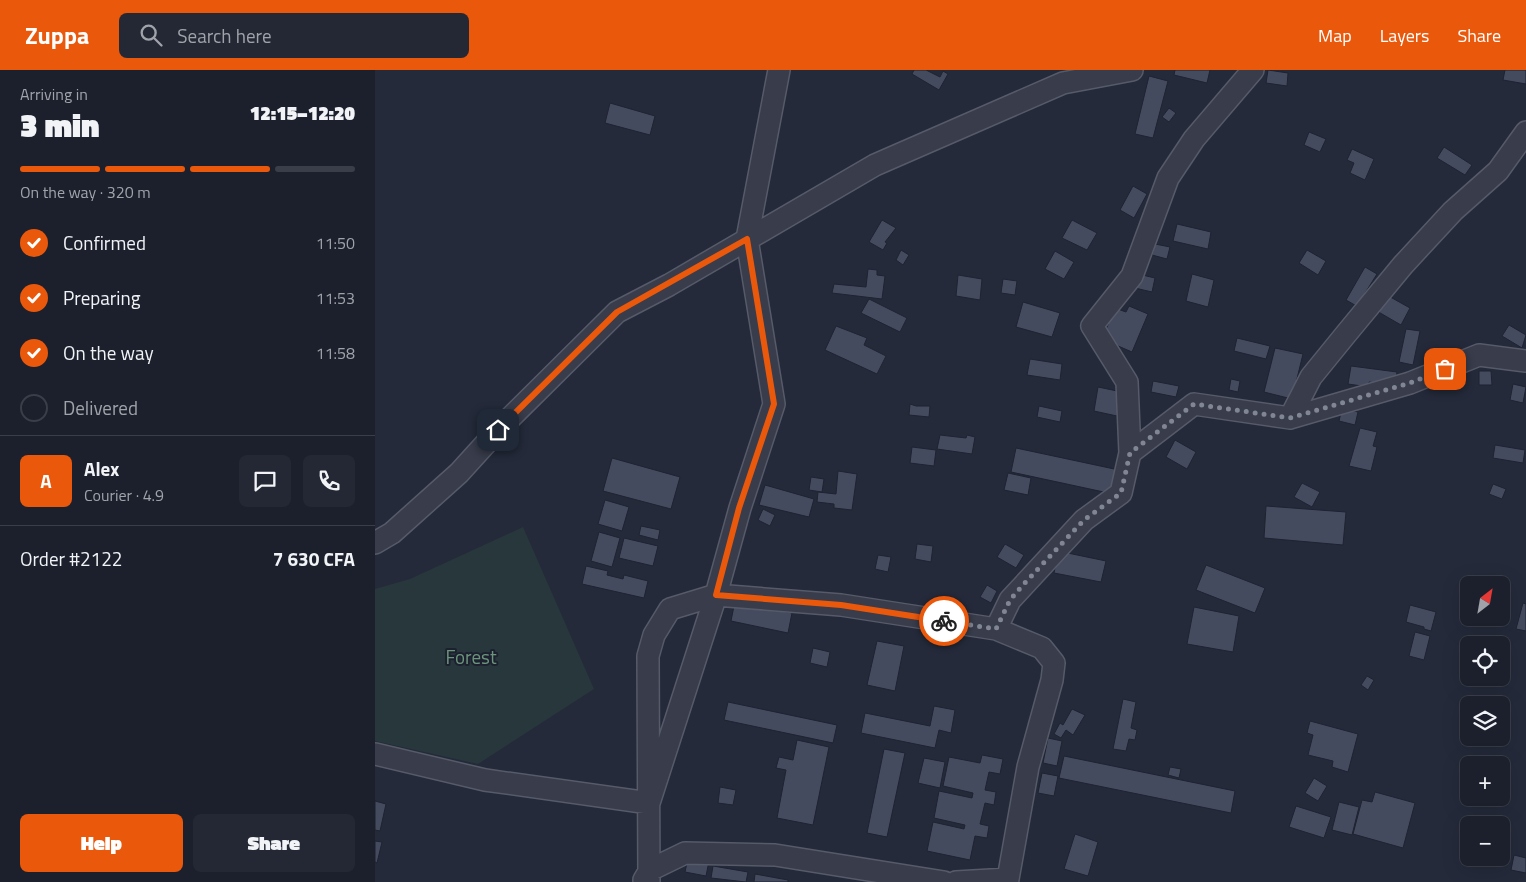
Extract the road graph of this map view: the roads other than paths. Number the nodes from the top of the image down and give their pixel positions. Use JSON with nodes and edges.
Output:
{"nodes":[{"id":1,"x":779,"y":70,"type":"edge"},
{"id":2,"x":1132,"y":70,"type":"edge"},
{"id":3,"x":1253,"y":70,"type":"edge"},
{"id":4,"x":1526,"y":132,"type":"edge"},
{"id":5,"x":747,"y":239,"type":"junction"},
{"id":6,"x":1526,"y":361,"type":"edge"},
{"id":7,"x":1290,"y":418,"type":"junction"},
{"id":8,"x":1130,"y":453,"type":"junction"},
{"id":9,"x":375,"y":543,"type":"edge"},
{"id":10,"x":716,"y":595,"type":"junction"},
{"id":11,"x":996,"y":629,"type":"junction"},
{"id":12,"x":375,"y":754,"type":"edge"},
{"id":13,"x":649,"y":803,"type":"junction"},
{"id":14,"x":647,"y":878,"type":"edge"},
{"id":15,"x":1011,"y":881,"type":"edge"},
{"id":16,"x":944,"y":882,"type":"edge"},
{"id":17,"x":956,"y":882,"type":"edge"}],
"edges":[{"from":1,"to":5,"type":"street"},
{"from":2,"to":5,"type":"street"},
{"from":3,"to":8,"type":"street"},
{"from":4,"to":7,"type":"street"},
{"from":5,"to":9,"type":"street"},
{"from":5,"to":10,"type":"street"},
{"from":6,"to":7,"type":"street"},
{"from":7,"to":8,"type":"street"},
{"from":8,"to":11,"type":"street"},
{"from":10,"to":11,"type":"street"},
{"from":10,"to":13,"type":"street"},
{"from":10,"to":13,"type":"street"},
{"from":11,"to":15,"type":"street"},
{"from":12,"to":13,"type":"street"},
{"from":13,"to":14,"type":"street"},
{"from":14,"to":16,"type":"street"},
{"from":15,"to":17,"type":"street"}]}
